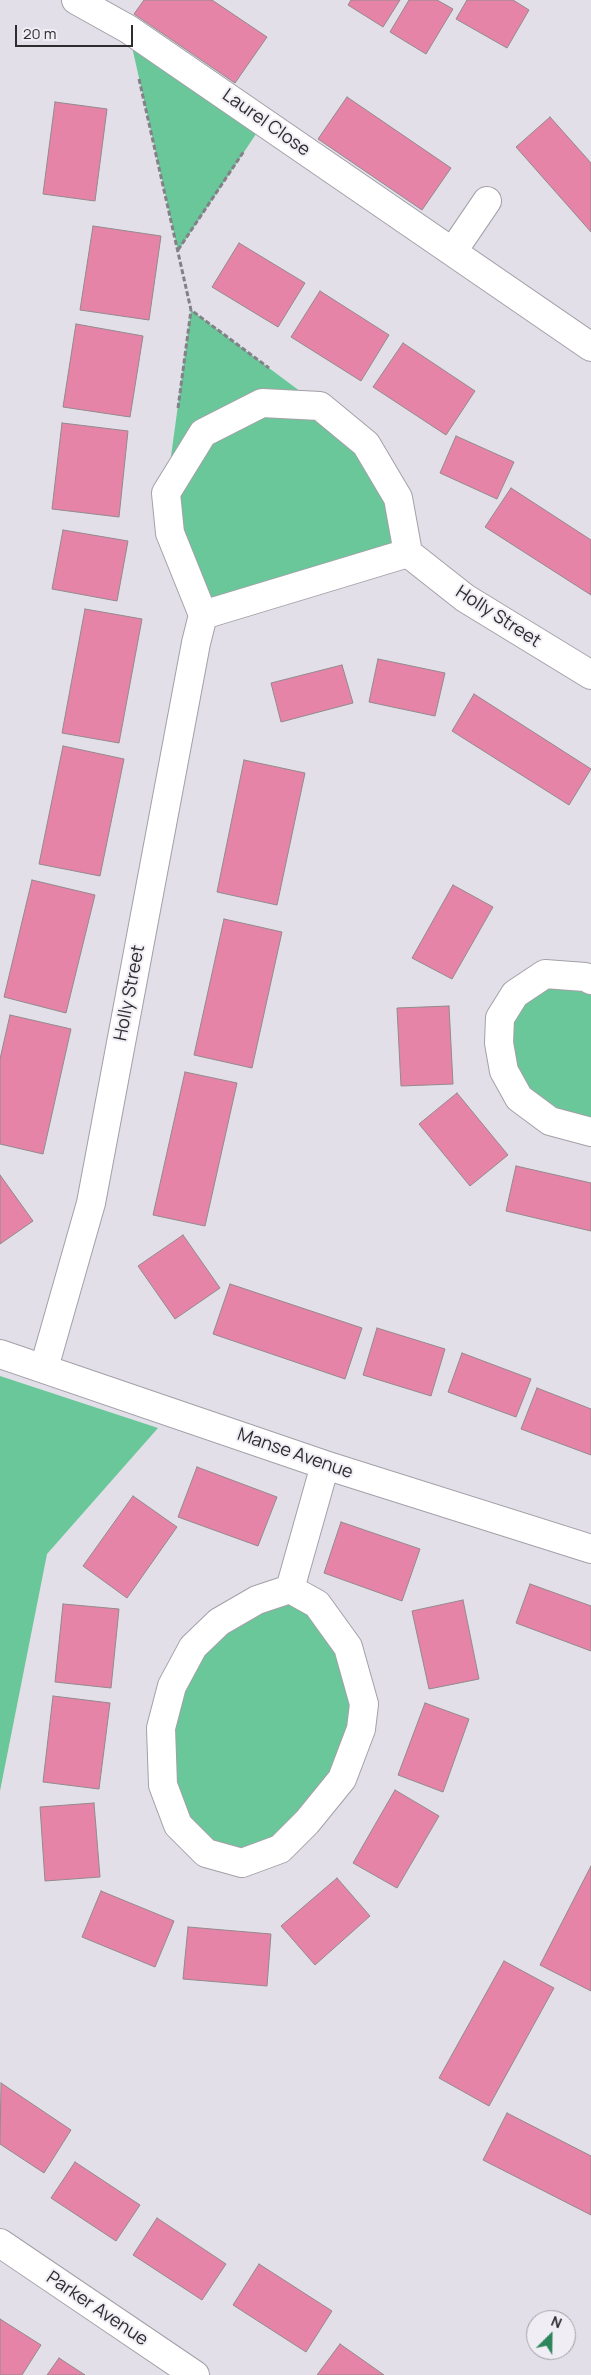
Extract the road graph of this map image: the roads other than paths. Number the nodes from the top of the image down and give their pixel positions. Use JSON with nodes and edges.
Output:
{"nodes":[{"id":1,"x":76,"y":0,"type":"edge"},
{"id":2,"x":487,"y":201,"type":"dead end"},
{"id":3,"x":453,"y":251,"type":"junction"},
{"id":4,"x":591,"y":346,"type":"edge"},
{"id":5,"x":408,"y":553,"type":"junction"},
{"id":6,"x":203,"y":615,"type":"junction"},
{"id":7,"x":591,"y":676,"type":"edge"},
{"id":8,"x":591,"y":980,"type":"edge"},
{"id":9,"x":591,"y":1132,"type":"edge"},
{"id":10,"x":0,"y":1354,"type":"edge"},
{"id":11,"x":44,"y":1368,"type":"junction"},
{"id":12,"x":325,"y":1465,"type":"junction"},
{"id":13,"x":591,"y":1549,"type":"edge"},
{"id":14,"x":290,"y":1589,"type":"junction"},
{"id":15,"x":0,"y":2243,"type":"edge"},
{"id":16,"x":195,"y":2375,"type":"edge"}],
"edges":[{"from":1,"to":3,"type":"street","name":"Laurel Close"},
{"from":2,"to":3,"type":"street"},
{"from":3,"to":4,"type":"street","name":"Laurel Close"},
{"from":5,"to":6,"type":"street"},
{"from":5,"to":6,"type":"street"},
{"from":5,"to":7,"type":"street","name":"Holly Street"},
{"from":6,"to":11,"type":"street","name":"Holly Street"},
{"from":8,"to":9,"type":"street"},
{"from":10,"to":11,"type":"street","name":"Manse Avenue"},
{"from":11,"to":12,"type":"street","name":"Manse Avenue"},
{"from":12,"to":13,"type":"street","name":"Manse Avenue"},
{"from":12,"to":14,"type":"street"},
{"from":14,"to":14,"type":"street"},
{"from":15,"to":16,"type":"street","name":"Parker Avenue"}]}
